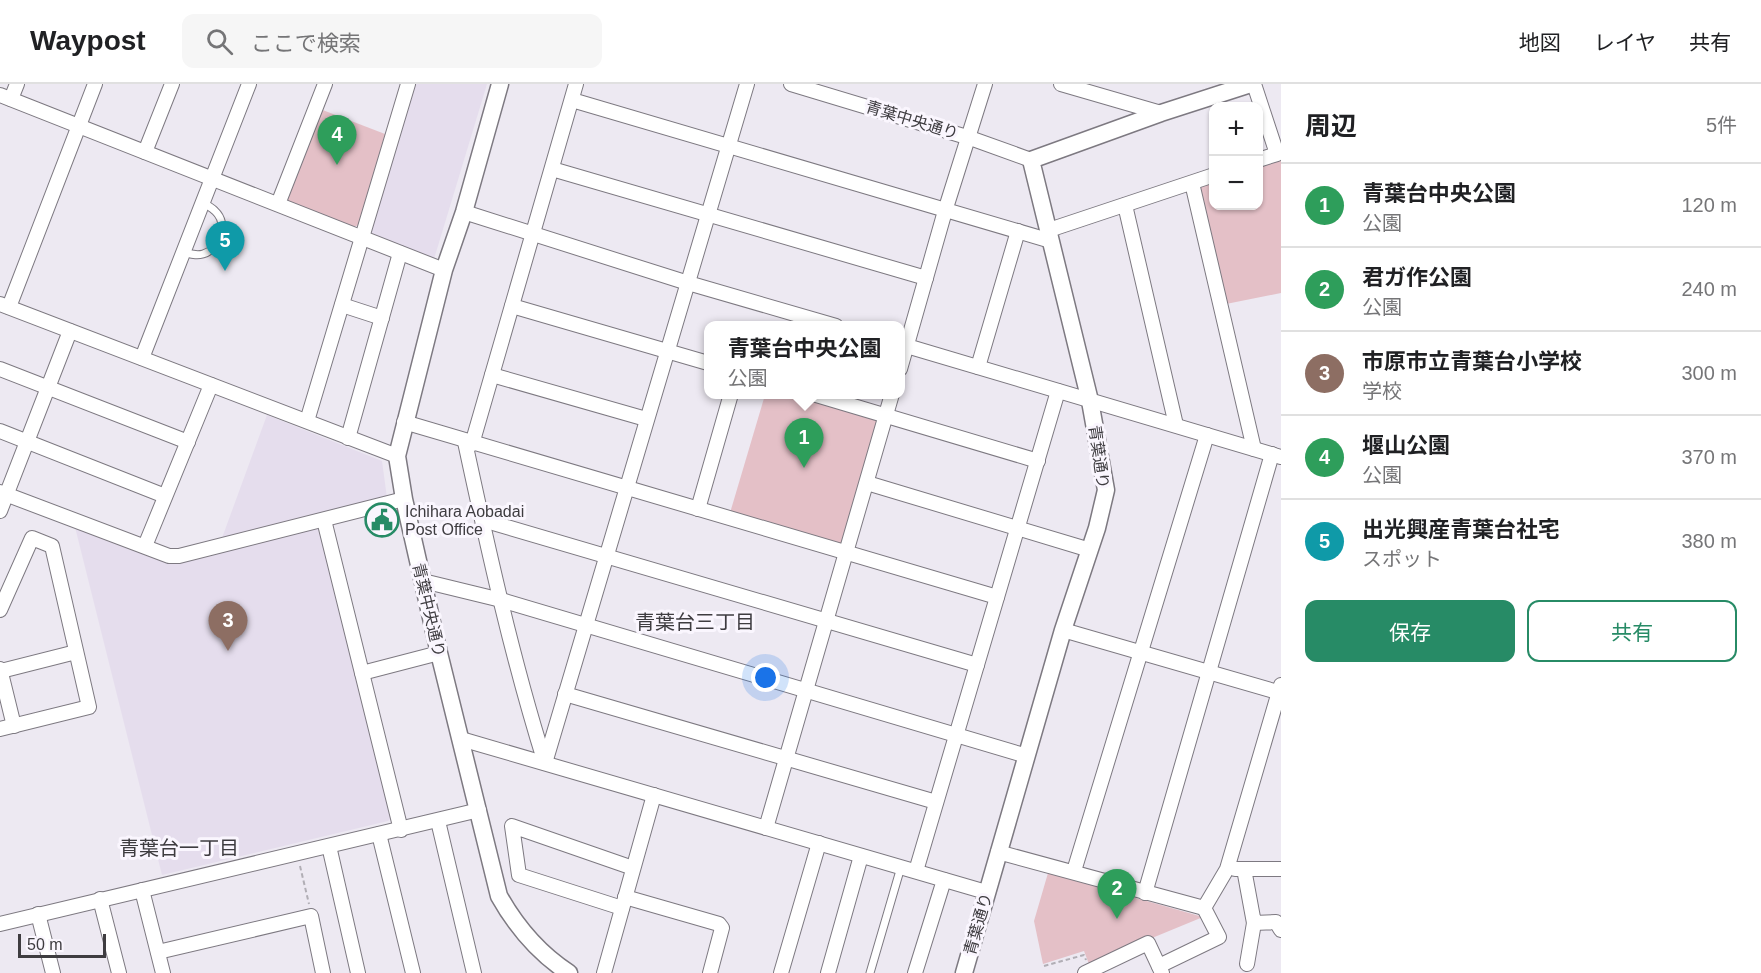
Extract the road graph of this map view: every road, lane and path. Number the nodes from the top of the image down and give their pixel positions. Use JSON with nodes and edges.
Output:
{"nodes":[{"id":1,"x":16,"y":84,"type":"edge"},
{"id":2,"x":95,"y":84,"type":"edge"},
{"id":3,"x":172,"y":84,"type":"edge"},
{"id":4,"x":249,"y":84,"type":"edge"},
{"id":5,"x":325,"y":84,"type":"edge"},
{"id":6,"x":408,"y":84,"type":"edge"},
{"id":7,"x":500,"y":84,"type":"edge"},
{"id":8,"x":576,"y":84,"type":"edge"},
{"id":9,"x":747,"y":84,"type":"edge"},
{"id":10,"x":791,"y":84,"type":"edge"},
{"id":11,"x":986,"y":84,"type":"edge"},
{"id":12,"x":1061,"y":84,"type":"edge"},
{"id":13,"x":1252,"y":84,"type":"edge"},
{"id":14,"x":5,"y":97,"type":"edge"},
{"id":15,"x":572,"y":100,"type":"junction"},
{"id":16,"x":1161,"y":113,"type":"junction"},
{"id":17,"x":79,"y":126,"type":"junction"},
{"id":18,"x":970,"y":138,"type":"junction"},
{"id":19,"x":729,"y":147,"type":"junction"},
{"id":20,"x":145,"y":152,"type":"junction"},
{"id":21,"x":1263,"y":158,"type":"edge"},
{"id":22,"x":1031,"y":160,"type":"junction"},
{"id":23,"x":552,"y":169,"type":"junction"},
{"id":24,"x":1209,"y":177,"type":"edge"},
{"id":25,"x":212,"y":179,"type":"junction"},
{"id":26,"x":1192,"y":183,"type":"junction"},
{"id":27,"x":203,"y":203,"type":"junction"},
{"id":28,"x":278,"y":204,"type":"junction"},
{"id":29,"x":1125,"y":205,"type":"junction"},
{"id":30,"x":945,"y":211,"type":"junction"},
{"id":31,"x":464,"y":212,"type":"junction"},
{"id":32,"x":709,"y":214,"type":"junction"},
{"id":33,"x":1018,"y":231,"type":"junction"},
{"id":34,"x":533,"y":234,"type":"junction"},
{"id":35,"x":1050,"y":236,"type":"junction"},
{"id":36,"x":362,"y":238,"type":"junction"},
{"id":37,"x":183,"y":252,"type":"junction"},
{"id":38,"x":400,"y":253,"type":"junction"},
{"id":39,"x":444,"y":270,"type":"junction"},
{"id":40,"x":926,"y":278,"type":"junction"},
{"id":41,"x":688,"y":283,"type":"junction"},
{"id":42,"x":342,"y":305,"type":"junction"},
{"id":43,"x":4,"y":306,"type":"edge"},
{"id":44,"x":512,"y":306,"type":"junction"},
{"id":45,"x":382,"y":318,"type":"junction"},
{"id":46,"x":819,"y":321,"type":"edge"},
{"id":47,"x":70,"y":331,"type":"junction"},
{"id":48,"x":905,"y":339,"type":"edge"},
{"id":49,"x":905,"y":346,"type":"edge"},
{"id":50,"x":667,"y":351,"type":"junction"},
{"id":51,"x":142,"y":358,"type":"junction"},
{"id":52,"x":704,"y":362,"type":"edge"},
{"id":53,"x":978,"y":368,"type":"junction"},
{"id":54,"x":0,"y":369,"type":"edge"},
{"id":55,"x":492,"y":375,"type":"junction"},
{"id":56,"x":211,"y":385,"type":"junction"},
{"id":57,"x":48,"y":387,"type":"junction"},
{"id":58,"x":1058,"y":392,"type":"junction"},
{"id":59,"x":730,"y":399,"type":"edge"},
{"id":60,"x":829,"y":399,"type":"edge"},
{"id":61,"x":891,"y":399,"type":"edge"},
{"id":62,"x":1090,"y":401,"type":"junction"},
{"id":63,"x":886,"y":417,"type":"junction"},
{"id":64,"x":646,"y":419,"type":"junction"},
{"id":65,"x":307,"y":422,"type":"junction"},
{"id":66,"x":404,"y":422,"type":"junction"},
{"id":67,"x":1176,"y":425,"type":"junction"},
{"id":68,"x":0,"y":431,"type":"edge"},
{"id":69,"x":1207,"y":435,"type":"junction"},
{"id":70,"x":348,"y":438,"type":"junction"},
{"id":71,"x":27,"y":441,"type":"junction"},
{"id":72,"x":188,"y":442,"type":"junction"},
{"id":73,"x":468,"y":443,"type":"junction"},
{"id":74,"x":1254,"y":449,"type":"junction"},
{"id":75,"x":397,"y":456,"type":"junction"},
{"id":76,"x":1276,"y":456,"type":"edge"},
{"id":77,"x":1038,"y":461,"type":"junction"},
{"id":78,"x":867,"y":483,"type":"junction"},
{"id":79,"x":626,"y":488,"type":"junction"},
{"id":80,"x":3,"y":493,"type":"edge"},
{"id":81,"x":165,"y":496,"type":"junction"},
{"id":82,"x":404,"y":499,"type":"junction"},
{"id":83,"x":698,"y":509,"type":"junction"},
{"id":84,"x":0,"y":512,"type":"edge"},
{"id":85,"x":324,"y":520,"type":"junction"},
{"id":86,"x":483,"y":520,"type":"junction"},
{"id":87,"x":1018,"y":528,"type":"junction"},
{"id":88,"x":145,"y":546,"type":"junction"},
{"id":89,"x":1090,"y":550,"type":"junction"},
{"id":90,"x":846,"y":553,"type":"junction"},
{"id":91,"x":606,"y":556,"type":"junction"},
{"id":92,"x":423,"y":581,"type":"junction"},
{"id":93,"x":997,"y":597,"type":"junction"},
{"id":94,"x":501,"y":600,"type":"junction"},
{"id":95,"x":0,"y":610,"type":"edge"},
{"id":96,"x":826,"y":621,"type":"junction"},
{"id":97,"x":585,"y":626,"type":"junction"},
{"id":98,"x":1063,"y":630,"type":"junction"},
{"id":99,"x":76,"y":652,"type":"junction"},
{"id":100,"x":439,"y":653,"type":"junction"},
{"id":101,"x":1141,"y":653,"type":"junction"},
{"id":102,"x":977,"y":665,"type":"junction"},
{"id":103,"x":0,"y":670,"type":"edge"},
{"id":104,"x":1209,"y":672,"type":"junction"},
{"id":105,"x":362,"y":673,"type":"junction"},
{"id":106,"x":1280,"y":690,"type":"edge"},
{"id":107,"x":805,"y":692,"type":"junction"},
{"id":108,"x":565,"y":694,"type":"junction"},
{"id":109,"x":14,"y":726,"type":"junction"},
{"id":110,"x":0,"y":729,"type":"edge"},
{"id":111,"x":956,"y":736,"type":"junction"},
{"id":112,"x":461,"y":739,"type":"junction"},
{"id":113,"x":1027,"y":756,"type":"junction"},
{"id":114,"x":786,"y":757,"type":"junction"},
{"id":115,"x":545,"y":763,"type":"junction"},
{"id":116,"x":654,"y":795,"type":"junction"},
{"id":117,"x":936,"y":802,"type":"junction"},
{"id":118,"x":479,"y":810,"type":"junction"},
{"id":119,"x":438,"y":821,"type":"junction"},
{"id":120,"x":765,"y":828,"type":"junction"},
{"id":121,"x":401,"y":830,"type":"junction"},
{"id":122,"x":379,"y":834,"type":"junction"},
{"id":123,"x":819,"y":843,"type":"junction"},
{"id":124,"x":329,"y":846,"type":"junction"},
{"id":125,"x":998,"y":852,"type":"junction"},
{"id":126,"x":297,"y":854,"type":"junction"},
{"id":127,"x":861,"y":856,"type":"junction"},
{"id":128,"x":901,"y":867,"type":"junction"},
{"id":129,"x":633,"y":868,"type":"junction"},
{"id":130,"x":1227,"y":869,"type":"junction"},
{"id":131,"x":1244,"y":869,"type":"junction"},
{"id":132,"x":1281,"y":869,"type":"edge"},
{"id":133,"x":1074,"y":871,"type":"junction"},
{"id":134,"x":916,"y":872,"type":"junction"},
{"id":135,"x":944,"y":880,"type":"junction"},
{"id":136,"x":141,"y":890,"type":"junction"},
{"id":137,"x":986,"y":892,"type":"junction"},
{"id":138,"x":1145,"y":893,"type":"junction"},
{"id":139,"x":100,"y":900,"type":"junction"},
{"id":140,"x":623,"y":903,"type":"junction"},
{"id":141,"x":1204,"y":908,"type":"junction"},
{"id":142,"x":38,"y":914,"type":"junction"},
{"id":143,"x":311,"y":916,"type":"junction"},
{"id":144,"x":1,"y":918,"type":"edge"},
{"id":145,"x":1254,"y":923,"type":"junction"},
{"id":146,"x":1281,"y":930,"type":"edge"},
{"id":147,"x":158,"y":952,"type":"junction"},
{"id":148,"x":1246,"y":964,"type":"dead end"},
{"id":149,"x":1044,"y":966,"type":"dead end"},
{"id":150,"x":1160,"y":970,"type":"edge"},
{"id":151,"x":1088,"y":972,"type":"edge"},
{"id":152,"x":53,"y":973,"type":"edge"},
{"id":153,"x":118,"y":973,"type":"edge"},
{"id":154,"x":163,"y":973,"type":"edge"},
{"id":155,"x":322,"y":973,"type":"edge"},
{"id":156,"x":358,"y":973,"type":"edge"},
{"id":157,"x":413,"y":973,"type":"edge"},
{"id":158,"x":474,"y":973,"type":"edge"},
{"id":159,"x":568,"y":973,"type":"edge"},
{"id":160,"x":604,"y":973,"type":"edge"},
{"id":161,"x":710,"y":973,"type":"edge"},
{"id":162,"x":781,"y":973,"type":"edge"},
{"id":163,"x":828,"y":973,"type":"edge"},
{"id":164,"x":870,"y":973,"type":"edge"},
{"id":165,"x":915,"y":973,"type":"edge"},
{"id":166,"x":964,"y":973,"type":"edge"}],
"edges":[{"from":1,"to":14,"type":"street"},
{"from":2,"to":17,"type":"street"},
{"from":3,"to":20,"type":"street"},
{"from":4,"to":25,"type":"street"},
{"from":5,"to":28,"type":"street"},
{"from":6,"to":36,"type":"street"},
{"from":7,"to":31,"type":"street","name":"青葉中央通り"},
{"from":8,"to":15,"type":"street"},
{"from":9,"to":19,"type":"street"},
{"from":10,"to":18,"type":"street","name":"青葉中央通り"},
{"from":11,"to":18,"type":"street"},
{"from":12,"to":16,"type":"street"},
{"from":13,"to":16,"type":"street"},
{"from":13,"to":21,"type":"street"},
{"from":14,"to":17,"type":"street"},
{"from":15,"to":19,"type":"street"},
{"from":15,"to":23,"type":"street"},
{"from":16,"to":22,"type":"street"},
{"from":17,"to":20,"type":"street"},
{"from":17,"to":43,"type":"street"},
{"from":18,"to":22,"type":"street","name":"青葉中央通り"},
{"from":18,"to":30,"type":"street"},
{"from":19,"to":30,"type":"street"},
{"from":19,"to":32,"type":"street"},
{"from":20,"to":25,"type":"street"},
{"from":22,"to":35,"type":"street","name":"青葉通り"},
{"from":23,"to":32,"type":"street"},
{"from":23,"to":34,"type":"street"},
{"from":24,"to":26,"type":"street"},
{"from":25,"to":27,"type":"street"},
{"from":25,"to":28,"type":"street"},
{"from":26,"to":29,"type":"street"},
{"from":26,"to":74,"type":"street"},
{"from":27,"to":37,"type":"street"},
{"from":27,"to":37,"type":"lane"},
{"from":28,"to":36,"type":"street"},
{"from":29,"to":35,"type":"street"},
{"from":29,"to":67,"type":"street"},
{"from":30,"to":33,"type":"street"},
{"from":30,"to":40,"type":"street"},
{"from":31,"to":34,"type":"street"},
{"from":31,"to":39,"type":"street","name":"青葉中央通り"},
{"from":32,"to":40,"type":"street"},
{"from":32,"to":41,"type":"street"},
{"from":33,"to":35,"type":"street"},
{"from":33,"to":53,"type":"street"},
{"from":34,"to":41,"type":"street"},
{"from":34,"to":44,"type":"street"},
{"from":35,"to":62,"type":"street","name":"青葉通り"},
{"from":36,"to":38,"type":"street"},
{"from":36,"to":42,"type":"street"},
{"from":37,"to":51,"type":"street"},
{"from":38,"to":39,"type":"street"},
{"from":38,"to":45,"type":"street"},
{"from":39,"to":66,"type":"street","name":"青葉中央通り"},
{"from":40,"to":48,"type":"street"},
{"from":41,"to":46,"type":"street"},
{"from":41,"to":50,"type":"street"},
{"from":42,"to":45,"type":"street"},
{"from":42,"to":65,"type":"street"},
{"from":43,"to":47,"type":"street"},
{"from":44,"to":50,"type":"street"},
{"from":44,"to":55,"type":"street"},
{"from":45,"to":70,"type":"street"},
{"from":47,"to":51,"type":"street"},
{"from":47,"to":57,"type":"street"},
{"from":49,"to":53,"type":"street"},
{"from":50,"to":52,"type":"street"},
{"from":50,"to":64,"type":"street"},
{"from":51,"to":56,"type":"street"},
{"from":53,"to":58,"type":"street"},
{"from":54,"to":57,"type":"street"},
{"from":55,"to":64,"type":"street"},
{"from":55,"to":73,"type":"street"},
{"from":56,"to":65,"type":"street"},
{"from":56,"to":72,"type":"street"},
{"from":57,"to":71,"type":"street"},
{"from":57,"to":72,"type":"street"},
{"from":58,"to":62,"type":"street"},
{"from":58,"to":77,"type":"street"},
{"from":59,"to":83,"type":"street"},
{"from":60,"to":63,"type":"street"},
{"from":61,"to":63,"type":"street"},
{"from":62,"to":67,"type":"street"},
{"from":62,"to":89,"type":"street","name":"青葉通り"},
{"from":63,"to":77,"type":"street"},
{"from":63,"to":78,"type":"street"},
{"from":64,"to":79,"type":"street"},
{"from":65,"to":70,"type":"street"},
{"from":66,"to":73,"type":"street"},
{"from":66,"to":75,"type":"street","name":"青葉中央通り"},
{"from":67,"to":69,"type":"street"},
{"from":68,"to":71,"type":"street"},
{"from":69,"to":74,"type":"street"},
{"from":69,"to":101,"type":"street"},
{"from":70,"to":75,"type":"street"},
{"from":71,"to":80,"type":"street"},
{"from":71,"to":81,"type":"street"},
{"from":72,"to":81,"type":"street"},
{"from":73,"to":79,"type":"street"},
{"from":73,"to":86,"type":"street"},
{"from":74,"to":76,"type":"street"},
{"from":75,"to":82,"type":"street","name":"青葉中央通り"},
{"from":76,"to":104,"type":"street"},
{"from":77,"to":87,"type":"street"},
{"from":78,"to":87,"type":"street"},
{"from":78,"to":90,"type":"street"},
{"from":79,"to":83,"type":"street"},
{"from":79,"to":91,"type":"street"},
{"from":80,"to":84,"type":"street"},
{"from":80,"to":88,"type":"street"},
{"from":81,"to":88,"type":"street"},
{"from":82,"to":85,"type":"street"},
{"from":82,"to":92,"type":"street","name":"青葉中央通り"},
{"from":83,"to":90,"type":"street"},
{"from":85,"to":88,"type":"street"},
{"from":85,"to":105,"type":"street"},
{"from":86,"to":91,"type":"street"},
{"from":86,"to":94,"type":"street"},
{"from":87,"to":89,"type":"street"},
{"from":87,"to":93,"type":"street"},
{"from":89,"to":98,"type":"street","name":"青葉通り"},
{"from":90,"to":93,"type":"street"},
{"from":90,"to":96,"type":"street"},
{"from":91,"to":96,"type":"street"},
{"from":91,"to":97,"type":"street"},
{"from":92,"to":94,"type":"street"},
{"from":92,"to":100,"type":"street","name":"青葉中央通り"},
{"from":93,"to":102,"type":"street"},
{"from":94,"to":97,"type":"street"},
{"from":94,"to":115,"type":"street"},
{"from":95,"to":99,"type":"street"},
{"from":96,"to":102,"type":"street"},
{"from":96,"to":107,"type":"street"},
{"from":97,"to":107,"type":"street"},
{"from":97,"to":108,"type":"street"},
{"from":98,"to":101,"type":"street"},
{"from":98,"to":113,"type":"street","name":"青葉通り"},
{"from":99,"to":103,"type":"street"},
{"from":99,"to":109,"type":"street"},
{"from":100,"to":105,"type":"street"},
{"from":100,"to":112,"type":"street","name":"青葉中央通り"},
{"from":101,"to":104,"type":"street"},
{"from":101,"to":133,"type":"street"},
{"from":102,"to":111,"type":"street"},
{"from":103,"to":109,"type":"street"},
{"from":104,"to":106,"type":"street"},
{"from":104,"to":138,"type":"street"},
{"from":105,"to":121,"type":"street"},
{"from":106,"to":130,"type":"street"},
{"from":107,"to":111,"type":"street"},
{"from":107,"to":114,"type":"street"},
{"from":108,"to":114,"type":"street"},
{"from":108,"to":115,"type":"street"},
{"from":109,"to":110,"type":"street"},
{"from":111,"to":113,"type":"street"},
{"from":111,"to":117,"type":"street"},
{"from":112,"to":115,"type":"street"},
{"from":112,"to":118,"type":"street","name":"青葉中央通り"},
{"from":113,"to":125,"type":"street","name":"青葉通り"},
{"from":114,"to":117,"type":"street"},
{"from":114,"to":120,"type":"street"},
{"from":115,"to":116,"type":"street"},
{"from":116,"to":120,"type":"street"},
{"from":116,"to":129,"type":"street"},
{"from":117,"to":134,"type":"street"},
{"from":118,"to":119,"type":"street"},
{"from":118,"to":159,"type":"street","name":"青葉中央通り"},
{"from":119,"to":121,"type":"street"},
{"from":119,"to":158,"type":"street"},
{"from":120,"to":123,"type":"street"},
{"from":121,"to":122,"type":"street"},
{"from":122,"to":124,"type":"street"},
{"from":122,"to":157,"type":"street"},
{"from":123,"to":127,"type":"street"},
{"from":123,"to":162,"type":"street"},
{"from":124,"to":126,"type":"street"},
{"from":124,"to":156,"type":"street"},
{"from":125,"to":133,"type":"street"},
{"from":125,"to":137,"type":"street","name":"青葉通り"},
{"from":126,"to":136,"type":"street"},
{"from":126,"to":143,"type":"path"},
{"from":127,"to":128,"type":"street"},
{"from":127,"to":163,"type":"street"},
{"from":128,"to":134,"type":"street"},
{"from":128,"to":164,"type":"lane"},
{"from":129,"to":140,"type":"street"},
{"from":129,"to":140,"type":"street"},
{"from":130,"to":131,"type":"street"},
{"from":130,"to":141,"type":"street"},
{"from":131,"to":132,"type":"street"},
{"from":131,"to":145,"type":"street"},
{"from":133,"to":138,"type":"street"},
{"from":134,"to":135,"type":"street"},
{"from":135,"to":137,"type":"street"},
{"from":135,"to":165,"type":"street"},
{"from":136,"to":139,"type":"street"},
{"from":136,"to":147,"type":"street"},
{"from":137,"to":166,"type":"street","name":"青葉通り"},
{"from":138,"to":141,"type":"street"},
{"from":139,"to":142,"type":"street"},
{"from":139,"to":153,"type":"street"},
{"from":140,"to":160,"type":"street"},
{"from":140,"to":161,"type":"street"},
{"from":141,"to":150,"type":"street"},
{"from":142,"to":144,"type":"street"},
{"from":142,"to":152,"type":"street"},
{"from":143,"to":147,"type":"street"},
{"from":143,"to":155,"type":"street"},
{"from":145,"to":146,"type":"street"},
{"from":145,"to":148,"type":"street"},
{"from":147,"to":154,"type":"street"},
{"from":149,"to":151,"type":"path"},
{"from":150,"to":151,"type":"street"}]}
